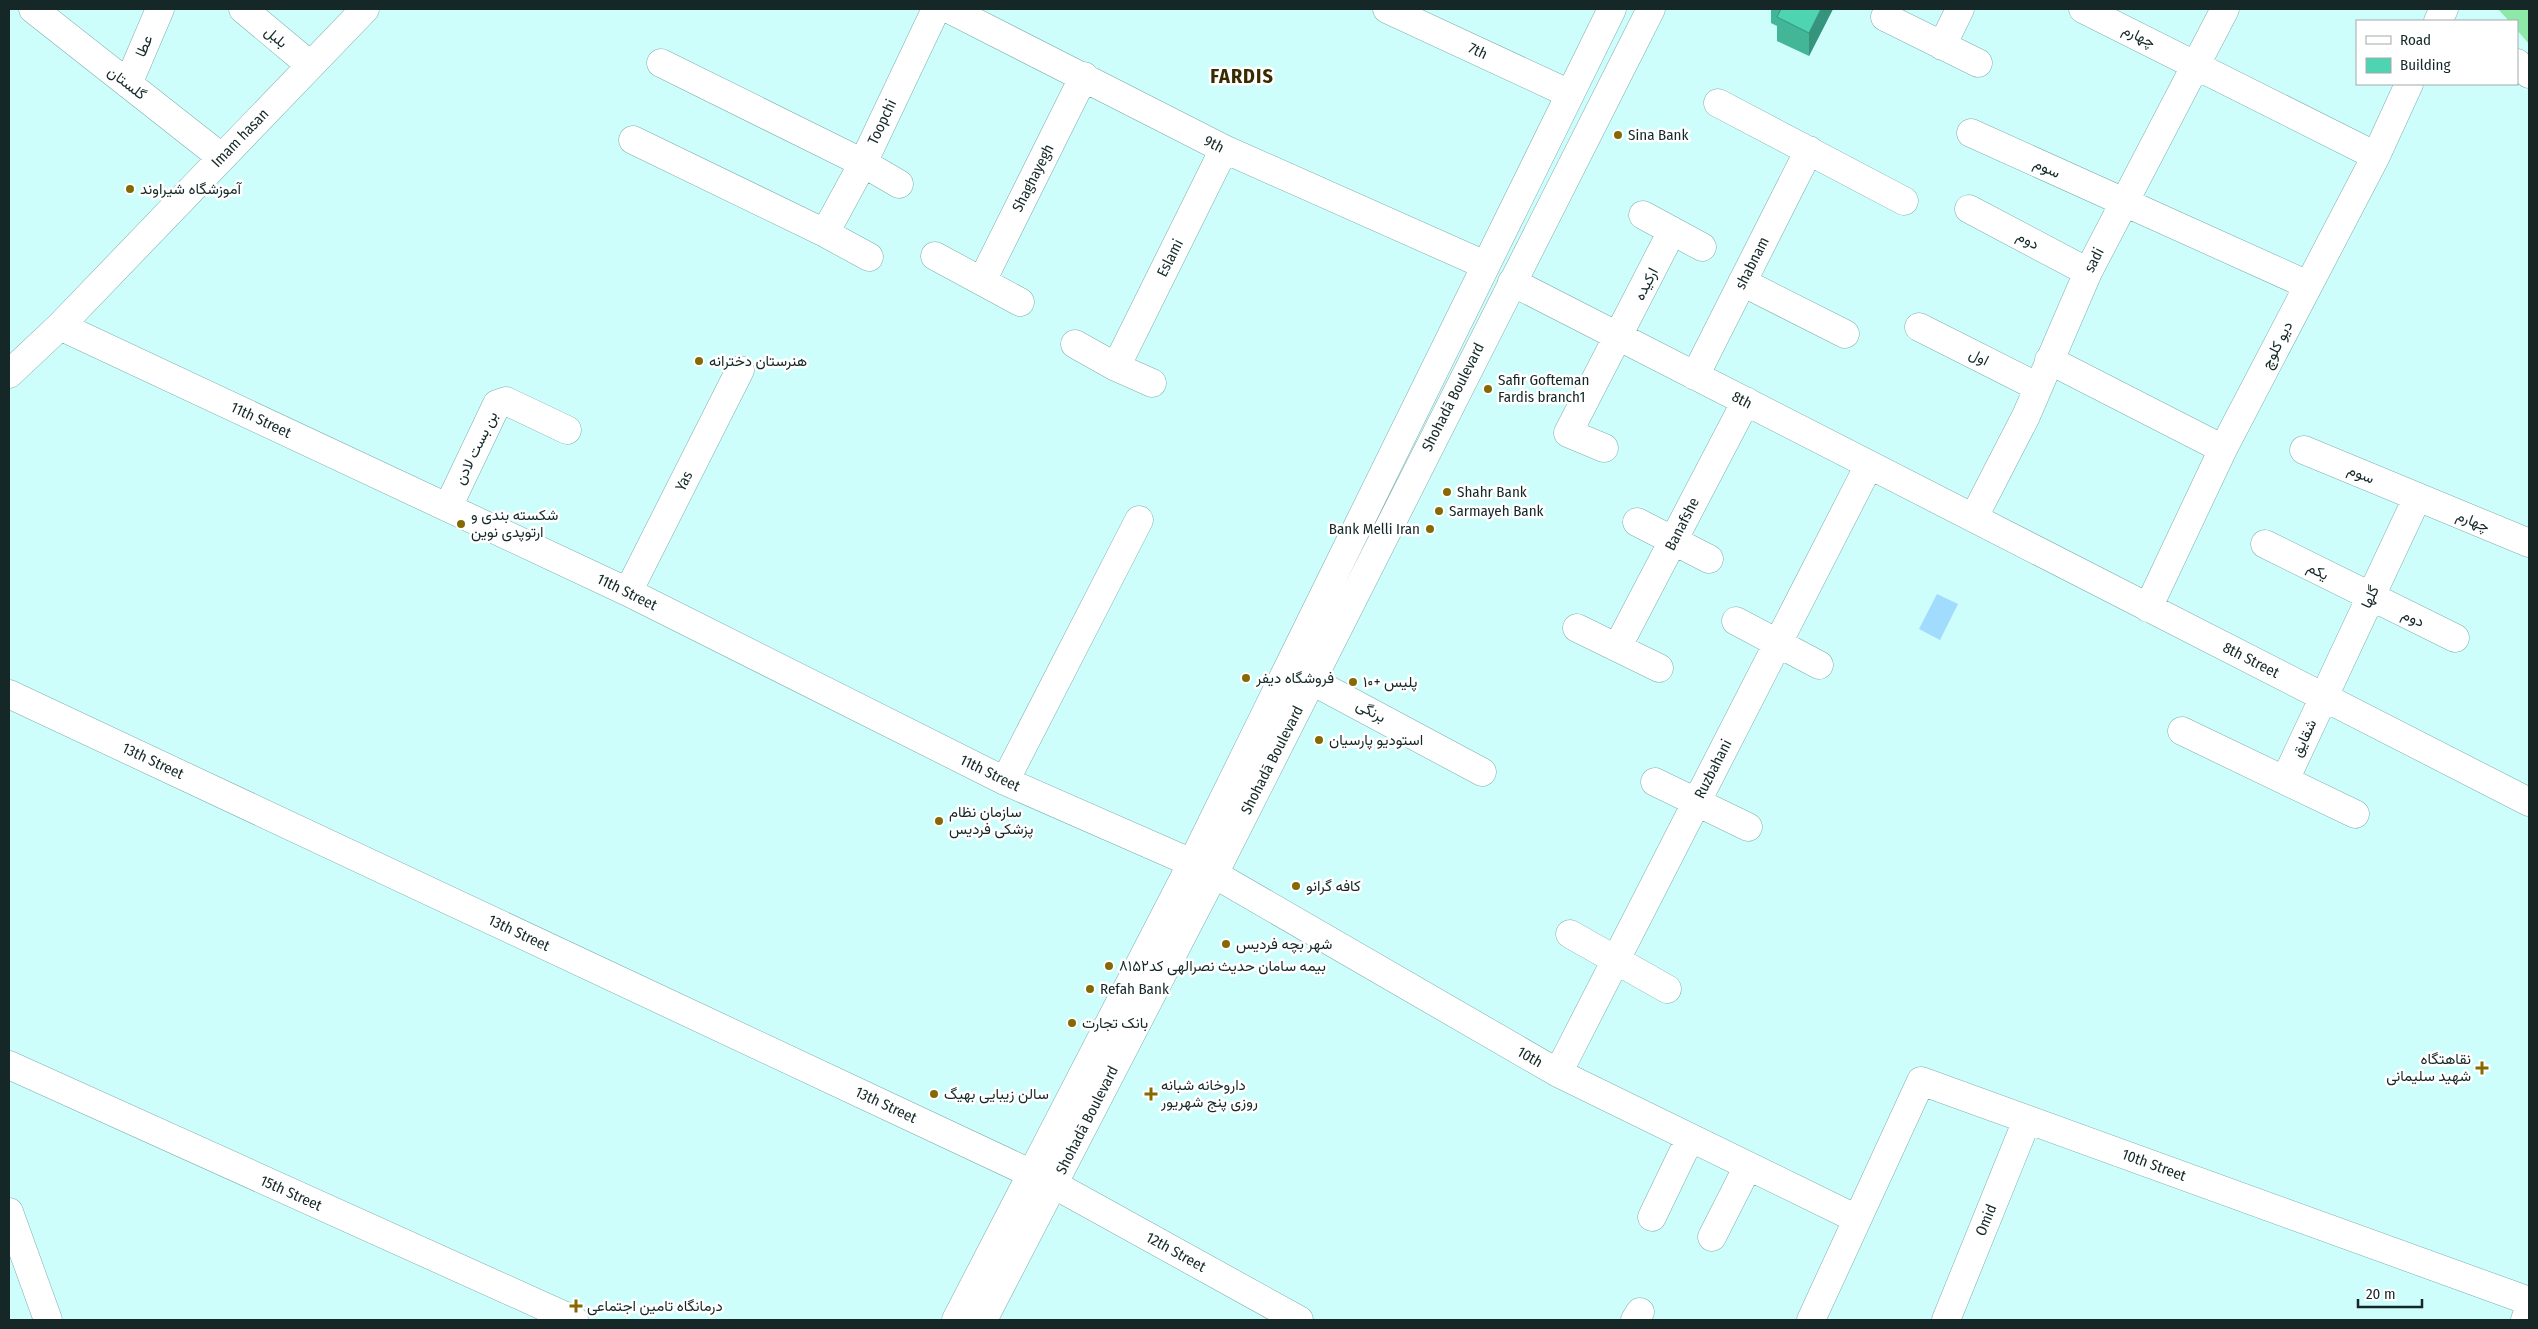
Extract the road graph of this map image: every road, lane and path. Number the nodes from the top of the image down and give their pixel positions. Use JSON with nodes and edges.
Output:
{"nodes":[{"id":1,"x":33,"y":9,"type":"edge"},
{"id":2,"x":160,"y":9,"type":"edge"},
{"id":3,"x":243,"y":9,"type":"edge"},
{"id":4,"x":365,"y":9,"type":"edge"},
{"id":5,"x":936,"y":9,"type":"edge"},
{"id":6,"x":949,"y":9,"type":"edge"},
{"id":7,"x":1387,"y":9,"type":"edge"},
{"id":8,"x":1612,"y":9,"type":"edge"},
{"id":9,"x":1651,"y":9,"type":"edge"},
{"id":10,"x":1960,"y":9,"type":"edge"},
{"id":11,"x":2083,"y":9,"type":"edge"},
{"id":12,"x":2225,"y":9,"type":"edge"},
{"id":13,"x":1885,"y":17,"type":"dead end"},
{"id":14,"x":1942,"y":46,"type":"junction"},
{"id":15,"x":661,"y":63,"type":"dead end"},
{"id":16,"x":1978,"y":63,"type":"dead end"},
{"id":17,"x":2195,"y":64,"type":"junction"},
{"id":18,"x":2518,"y":64,"type":"edge"},
{"id":19,"x":310,"y":65,"type":"junction"},
{"id":20,"x":2529,"y":74,"type":"edge"},
{"id":21,"x":1084,"y":76,"type":"junction"},
{"id":22,"x":128,"y":84,"type":"junction"},
{"id":23,"x":2409,"y":85,"type":"edge"},
{"id":24,"x":1570,"y":94,"type":"junction"},
{"id":25,"x":1718,"y":104,"type":"dead end"},
{"id":26,"x":1971,"y":133,"type":"dead end"},
{"id":27,"x":633,"y":140,"type":"dead end"},
{"id":28,"x":1224,"y":149,"type":"junction"},
{"id":29,"x":1809,"y":150,"type":"junction"},
{"id":30,"x":2376,"y":156,"type":"junction"},
{"id":31,"x":221,"y":157,"type":"junction"},
{"id":32,"x":863,"y":163,"type":"junction"},
{"id":33,"x":899,"y":184,"type":"dead end"},
{"id":34,"x":1904,"y":200,"type":"dead end"},
{"id":35,"x":2123,"y":203,"type":"junction"},
{"id":36,"x":1969,"y":209,"type":"dead end"},
{"id":37,"x":1643,"y":215,"type":"dead end"},
{"id":38,"x":1672,"y":231,"type":"junction"},
{"id":39,"x":825,"y":233,"type":"junction"},
{"id":40,"x":1702,"y":247,"type":"dead end"},
{"id":41,"x":935,"y":256,"type":"dead end"},
{"id":42,"x":869,"y":257,"type":"dead end"},
{"id":43,"x":1485,"y":265,"type":"junction"},
{"id":44,"x":2088,"y":272,"type":"junction"},
{"id":45,"x":982,"y":281,"type":"junction"},
{"id":46,"x":1512,"y":282,"type":"junction"},
{"id":47,"x":1742,"y":282,"type":"junction"},
{"id":48,"x":2308,"y":285,"type":"junction"},
{"id":49,"x":1020,"y":302,"type":"dead end"},
{"id":50,"x":60,"y":326,"type":"junction"},
{"id":51,"x":1919,"y":327,"type":"dead end"},
{"id":52,"x":1844,"y":334,"type":"dead end"},
{"id":53,"x":1619,"y":337,"type":"junction"},
{"id":54,"x":1075,"y":344,"type":"dead end"},
{"id":55,"x":2050,"y":360,"type":"junction"},
{"id":56,"x":1116,"y":366,"type":"junction"},
{"id":57,"x":740,"y":370,"type":"dead end"},
{"id":58,"x":9,"y":374,"type":"edge"},
{"id":59,"x":1695,"y":376,"type":"junction"},
{"id":60,"x":1152,"y":383,"type":"dead end"},
{"id":61,"x":2038,"y":387,"type":"junction"},
{"id":62,"x":1746,"y":401,"type":"junction"},
{"id":63,"x":568,"y":430,"type":"dead end"},
{"id":64,"x":1604,"y":448,"type":"dead end"},
{"id":65,"x":2223,"y":449,"type":"junction"},
{"id":66,"x":2304,"y":450,"type":"dead end"},
{"id":67,"x":1869,"y":465,"type":"junction"},
{"id":68,"x":2417,"y":498,"type":"junction"},
{"id":69,"x":448,"y":507,"type":"junction"},
{"id":70,"x":1974,"y":517,"type":"junction"},
{"id":71,"x":1139,"y":520,"type":"dead end"},
{"id":72,"x":1637,"y":522,"type":"dead end"},
{"id":73,"x":1673,"y":541,"type":"junction"},
{"id":74,"x":2529,"y":543,"type":"edge"},
{"id":75,"x":2265,"y":544,"type":"dead end"},
{"id":76,"x":1710,"y":560,"type":"dead end"},
{"id":77,"x":628,"y":592,"type":"junction"},
{"id":78,"x":2370,"y":598,"type":"junction"},
{"id":79,"x":2148,"y":608,"type":"junction"},
{"id":80,"x":1736,"y":621,"type":"dead end"},
{"id":81,"x":1577,"y":628,"type":"dead end"},
{"id":82,"x":2456,"y":638,"type":"dead end"},
{"id":83,"x":1777,"y":644,"type":"junction"},
{"id":84,"x":1618,"y":646,"type":"junction"},
{"id":85,"x":1819,"y":665,"type":"dead end"},
{"id":86,"x":1660,"y":668,"type":"dead end"},
{"id":87,"x":1312,"y":681,"type":"junction"},
{"id":88,"x":9,"y":694,"type":"edge"},
{"id":89,"x":2323,"y":697,"type":"junction"},
{"id":90,"x":2182,"y":731,"type":"dead end"},
{"id":91,"x":1482,"y":772,"type":"dead end"},
{"id":92,"x":2285,"y":780,"type":"junction"},
{"id":93,"x":1005,"y":781,"type":"junction"},
{"id":94,"x":1655,"y":782,"type":"dead end"},
{"id":95,"x":1696,"y":802,"type":"junction"},
{"id":96,"x":2529,"y":802,"type":"edge"},
{"id":97,"x":2355,"y":814,"type":"dead end"},
{"id":98,"x":1748,"y":828,"type":"dead end"},
{"id":99,"x":1203,"y":869,"type":"junction"},
{"id":100,"x":1570,"y":934,"type":"dead end"},
{"id":101,"x":1615,"y":960,"type":"junction"},
{"id":102,"x":1667,"y":989,"type":"dead end"},
{"id":103,"x":9,"y":1065,"type":"edge"},
{"id":104,"x":1558,"y":1073,"type":"junction"},
{"id":105,"x":2027,"y":1120,"type":"junction"},
{"id":106,"x":1690,"y":1138,"type":"junction"},
{"id":107,"x":1748,"y":1166,"type":"junction"},
{"id":108,"x":1041,"y":1179,"type":"junction"},
{"id":109,"x":9,"y":1212,"type":"edge"},
{"id":110,"x":1652,"y":1217,"type":"dead end"},
{"id":111,"x":1857,"y":1219,"type":"junction"},
{"id":112,"x":1712,"y":1236,"type":"dead end"},
{"id":113,"x":2529,"y":1301,"type":"edge"},
{"id":114,"x":2529,"y":1309,"type":"edge"},
{"id":115,"x":48,"y":1320,"type":"edge"},
{"id":116,"x":574,"y":1320,"type":"edge"},
{"id":117,"x":956,"y":1320,"type":"edge"},
{"id":118,"x":983,"y":1320,"type":"edge"},
{"id":119,"x":1299,"y":1320,"type":"edge"},
{"id":120,"x":1812,"y":1320,"type":"edge"},
{"id":121,"x":1946,"y":1320,"type":"edge"},
{"id":122,"x":2525,"y":1320,"type":"edge"}],
"edges":[{"from":1,"to":22,"type":"street","name":"گلستان"},
{"from":2,"to":22,"type":"street","name":"عطا"},
{"from":3,"to":19,"type":"street","name":"بلبل"},
{"from":4,"to":19,"type":"street","name":"Imam hasan"},
{"from":5,"to":32,"type":"street","name":"Toopchi"},
{"from":6,"to":21,"type":"street","name":"9th"},
{"from":7,"to":24,"type":"street","name":"7th"},
{"from":8,"to":24,"type":"street","name":"Shohadā Boulevard"},
{"from":9,"to":46,"type":"street","name":"Shohadā Boulevard"},
{"from":10,"to":14,"type":"street"},
{"from":11,"to":17,"type":"street","name":"چهارم"},
{"from":12,"to":17,"type":"street","name":"sadi"},
{"from":13,"to":14,"type":"street"},
{"from":14,"to":16,"type":"street"},
{"from":15,"to":32,"type":"street"},
{"from":17,"to":30,"type":"street","name":"چهارم"},
{"from":17,"to":35,"type":"street","name":"sadi"},
{"from":18,"to":20,"type":"street"},
{"from":19,"to":31,"type":"street","name":"Imam hasan"},
{"from":21,"to":28,"type":"street","name":"9th"},
{"from":21,"to":45,"type":"street","name":"Shaghayegh"},
{"from":22,"to":31,"type":"street","name":"گلستان"},
{"from":23,"to":30,"type":"street","name":"دیو کلوچ"},
{"from":24,"to":43,"type":"street","name":"Shohadā Boulevard"},
{"from":25,"to":29,"type":"street"},
{"from":26,"to":35,"type":"street","name":"سوم"},
{"from":27,"to":39,"type":"street"},
{"from":28,"to":43,"type":"street","name":"9th"},
{"from":28,"to":56,"type":"street","name":"Eslami"},
{"from":29,"to":34,"type":"street"},
{"from":29,"to":47,"type":"street","name":"shabnam"},
{"from":30,"to":48,"type":"street","name":"دیو کلوچ"},
{"from":31,"to":50,"type":"street","name":"Imam hasan"},
{"from":32,"to":33,"type":"street"},
{"from":32,"to":39,"type":"street","name":"Toopchi"},
{"from":35,"to":44,"type":"street","name":"sadi"},
{"from":35,"to":48,"type":"street","name":"سوم"},
{"from":36,"to":44,"type":"street","name":"دوم"},
{"from":37,"to":38,"type":"street"},
{"from":38,"to":40,"type":"street"},
{"from":38,"to":53,"type":"street","name":"ارکیده"},
{"from":39,"to":42,"type":"street"},
{"from":41,"to":45,"type":"street"},
{"from":43,"to":99,"type":"street","name":"Shohadā Boulevard"},
{"from":44,"to":55,"type":"street","name":"sadi"},
{"from":45,"to":49,"type":"street"},
{"from":46,"to":53,"type":"street","name":"8th"},
{"from":46,"to":87,"type":"street","name":"Shohadā Boulevard"},
{"from":47,"to":52,"type":"street"},
{"from":47,"to":59,"type":"street","name":"shabnam"},
{"from":48,"to":65,"type":"street","name":"دیو کلوچ"},
{"from":50,"to":58,"type":"street","name":"Imam hasan"},
{"from":50,"to":69,"type":"street","name":"11th Street"},
{"from":51,"to":61,"type":"street","name":"اول"},
{"from":53,"to":59,"type":"street","name":"8th"},
{"from":53,"to":64,"type":"street","name":"ارکیده"},
{"from":54,"to":56,"type":"street"},
{"from":55,"to":61,"type":"street","name":"sadi"},
{"from":55,"to":65,"type":"street"},
{"from":56,"to":60,"type":"street"},
{"from":57,"to":77,"type":"street","name":"Yas"},
{"from":59,"to":62,"type":"street","name":"8th"},
{"from":61,"to":70,"type":"street","name":"sadi"},
{"from":62,"to":67,"type":"street","name":"8th"},
{"from":62,"to":73,"type":"street","name":"Banafshe"},
{"from":63,"to":69,"type":"street","name":"بن بست لادن"},
{"from":65,"to":79,"type":"street","name":"دیو کلوچ"},
{"from":66,"to":68,"type":"street","name":"سوم"},
{"from":67,"to":70,"type":"street","name":"8th"},
{"from":67,"to":83,"type":"street","name":"Ruzbahani"},
{"from":68,"to":74,"type":"street","name":"چهارم"},
{"from":68,"to":78,"type":"street","name":"گلها"},
{"from":69,"to":77,"type":"street","name":"11th Street"},
{"from":70,"to":79,"type":"street","name":"8th Street"},
{"from":71,"to":93,"type":"street"},
{"from":72,"to":73,"type":"street"},
{"from":73,"to":76,"type":"street"},
{"from":73,"to":84,"type":"street","name":"Banafshe"},
{"from":75,"to":78,"type":"street","name":"یکم"},
{"from":77,"to":93,"type":"street","name":"11th Street"},
{"from":78,"to":82,"type":"street","name":"دوم"},
{"from":78,"to":89,"type":"street","name":"گلها"},
{"from":79,"to":89,"type":"street","name":"8th Street"},
{"from":80,"to":83,"type":"street"},
{"from":81,"to":84,"type":"street"},
{"from":83,"to":85,"type":"street"},
{"from":83,"to":95,"type":"street","name":"Ruzbahani"},
{"from":84,"to":86,"type":"street"},
{"from":87,"to":91,"type":"street","name":"برنگی"},
{"from":87,"to":99,"type":"street","name":"Shohadā Boulevard"},
{"from":88,"to":108,"type":"street","name":"13th Street"},
{"from":89,"to":92,"type":"street","name":"شقایق"},
{"from":89,"to":96,"type":"street","name":"8th Street"},
{"from":90,"to":92,"type":"street"},
{"from":92,"to":97,"type":"street"},
{"from":93,"to":99,"type":"street","name":"11th Street"},
{"from":94,"to":95,"type":"street"},
{"from":95,"to":98,"type":"street"},
{"from":95,"to":101,"type":"street","name":"Ruzbahani"},
{"from":99,"to":104,"type":"street","name":"10th"},
{"from":99,"to":108,"type":"street","name":"Shohadā Boulevard"},
{"from":100,"to":101,"type":"street"},
{"from":101,"to":102,"type":"street"},
{"from":101,"to":104,"type":"street","name":"Ruzbahani"},
{"from":103,"to":116,"type":"street","name":"15th Street"},
{"from":104,"to":106,"type":"street","name":"10th"},
{"from":105,"to":111,"type":"street","name":"10th Street"},
{"from":105,"to":113,"type":"street","name":"10th Street"},
{"from":105,"to":121,"type":"street","name":"Omid"},
{"from":106,"to":107,"type":"street","name":"10th"},
{"from":106,"to":110,"type":"street"},
{"from":107,"to":111,"type":"street","name":"10th"},
{"from":107,"to":112,"type":"street"},
{"from":108,"to":117,"type":"street","name":"Shohadā Boulevard"},
{"from":108,"to":118,"type":"street","name":"Shohadā Boulevard"},
{"from":108,"to":119,"type":"street","name":"12th Street"},
{"from":109,"to":115,"type":"street"},
{"from":111,"to":120,"type":"street","name":"10th Street"},
{"from":114,"to":122,"type":"street"}]}
